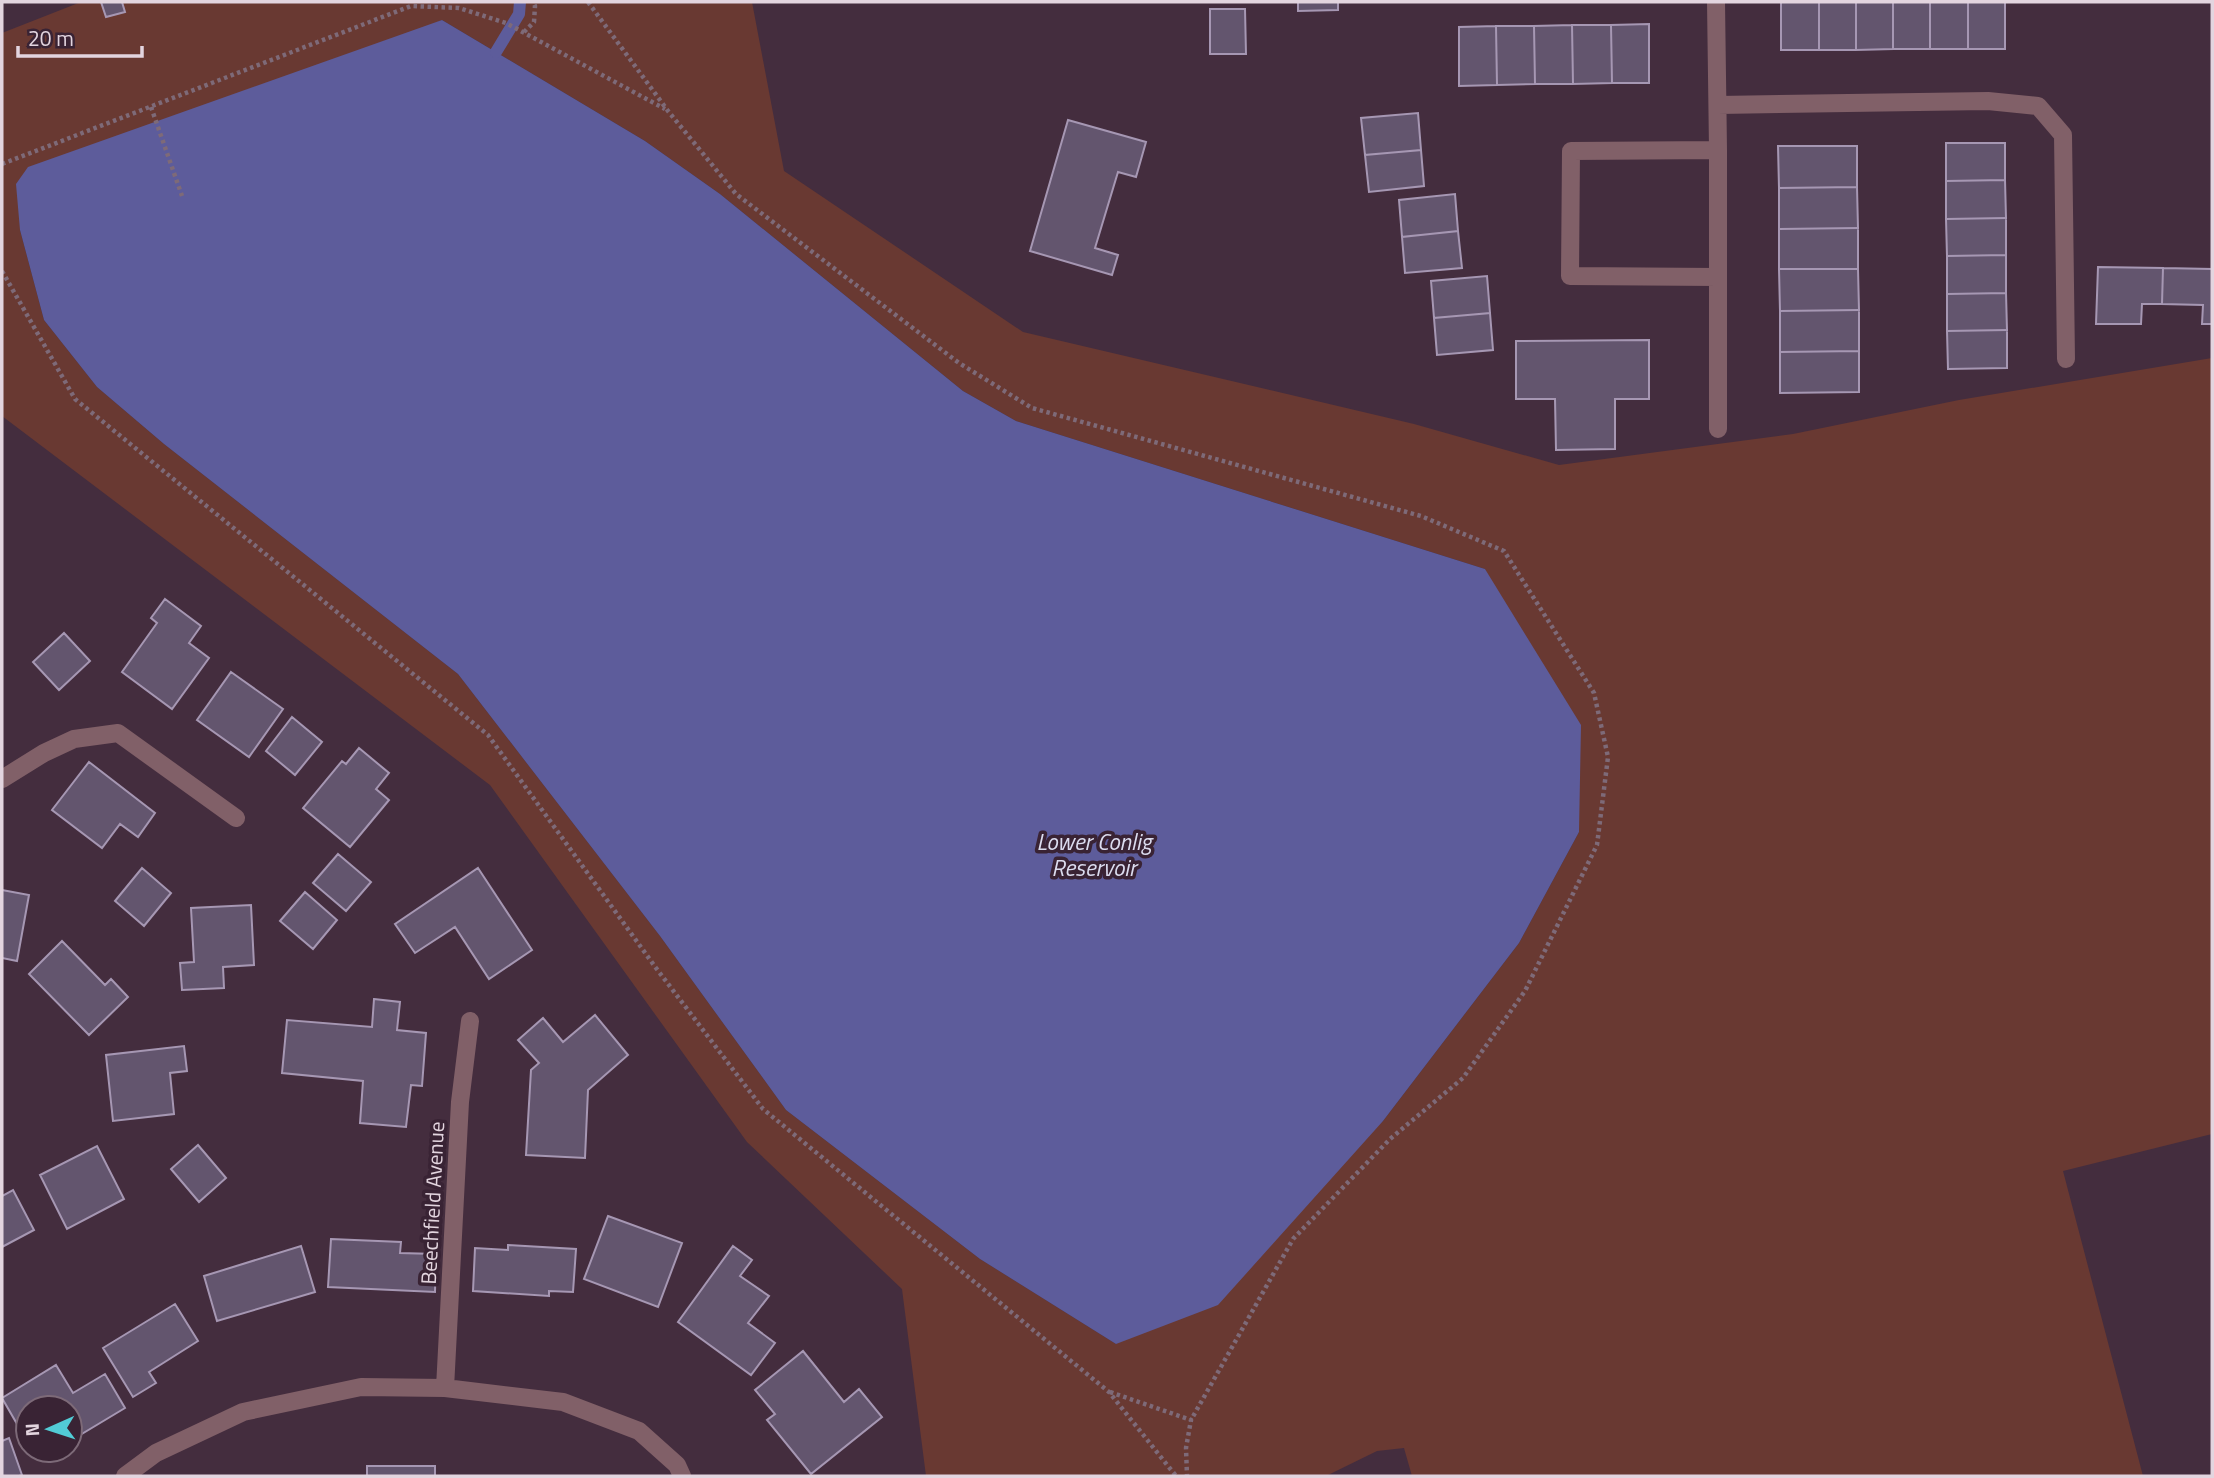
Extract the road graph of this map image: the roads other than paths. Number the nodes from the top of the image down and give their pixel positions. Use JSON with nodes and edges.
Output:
{"nodes":[{"id":1,"x":1716,"y":2,"type":"edge"},
{"id":2,"x":1718,"y":105,"type":"junction"},
{"id":3,"x":1718,"y":150,"type":"junction"},
{"id":4,"x":1718,"y":277,"type":"junction"},
{"id":5,"x":2066,"y":359,"type":"dead end"},
{"id":6,"x":1718,"y":429,"type":"dead end"},
{"id":7,"x":2,"y":779,"type":"edge"},
{"id":8,"x":236,"y":818,"type":"dead end"},
{"id":9,"x":470,"y":1021,"type":"dead end"},
{"id":10,"x":445,"y":1388,"type":"junction"},
{"id":11,"x":125,"y":1476,"type":"edge"},
{"id":12,"x":682,"y":1476,"type":"edge"}],
"edges":[{"from":1,"to":2,"type":"street"},
{"from":2,"to":3,"type":"street"},
{"from":2,"to":5,"type":"street"},
{"from":3,"to":4,"type":"street"},
{"from":3,"to":4,"type":"street"},
{"from":4,"to":6,"type":"street"},
{"from":7,"to":8,"type":"street"},
{"from":9,"to":10,"type":"street","name":"Beechfield Avenue"},
{"from":10,"to":11,"type":"street"},
{"from":10,"to":12,"type":"street"}]}
